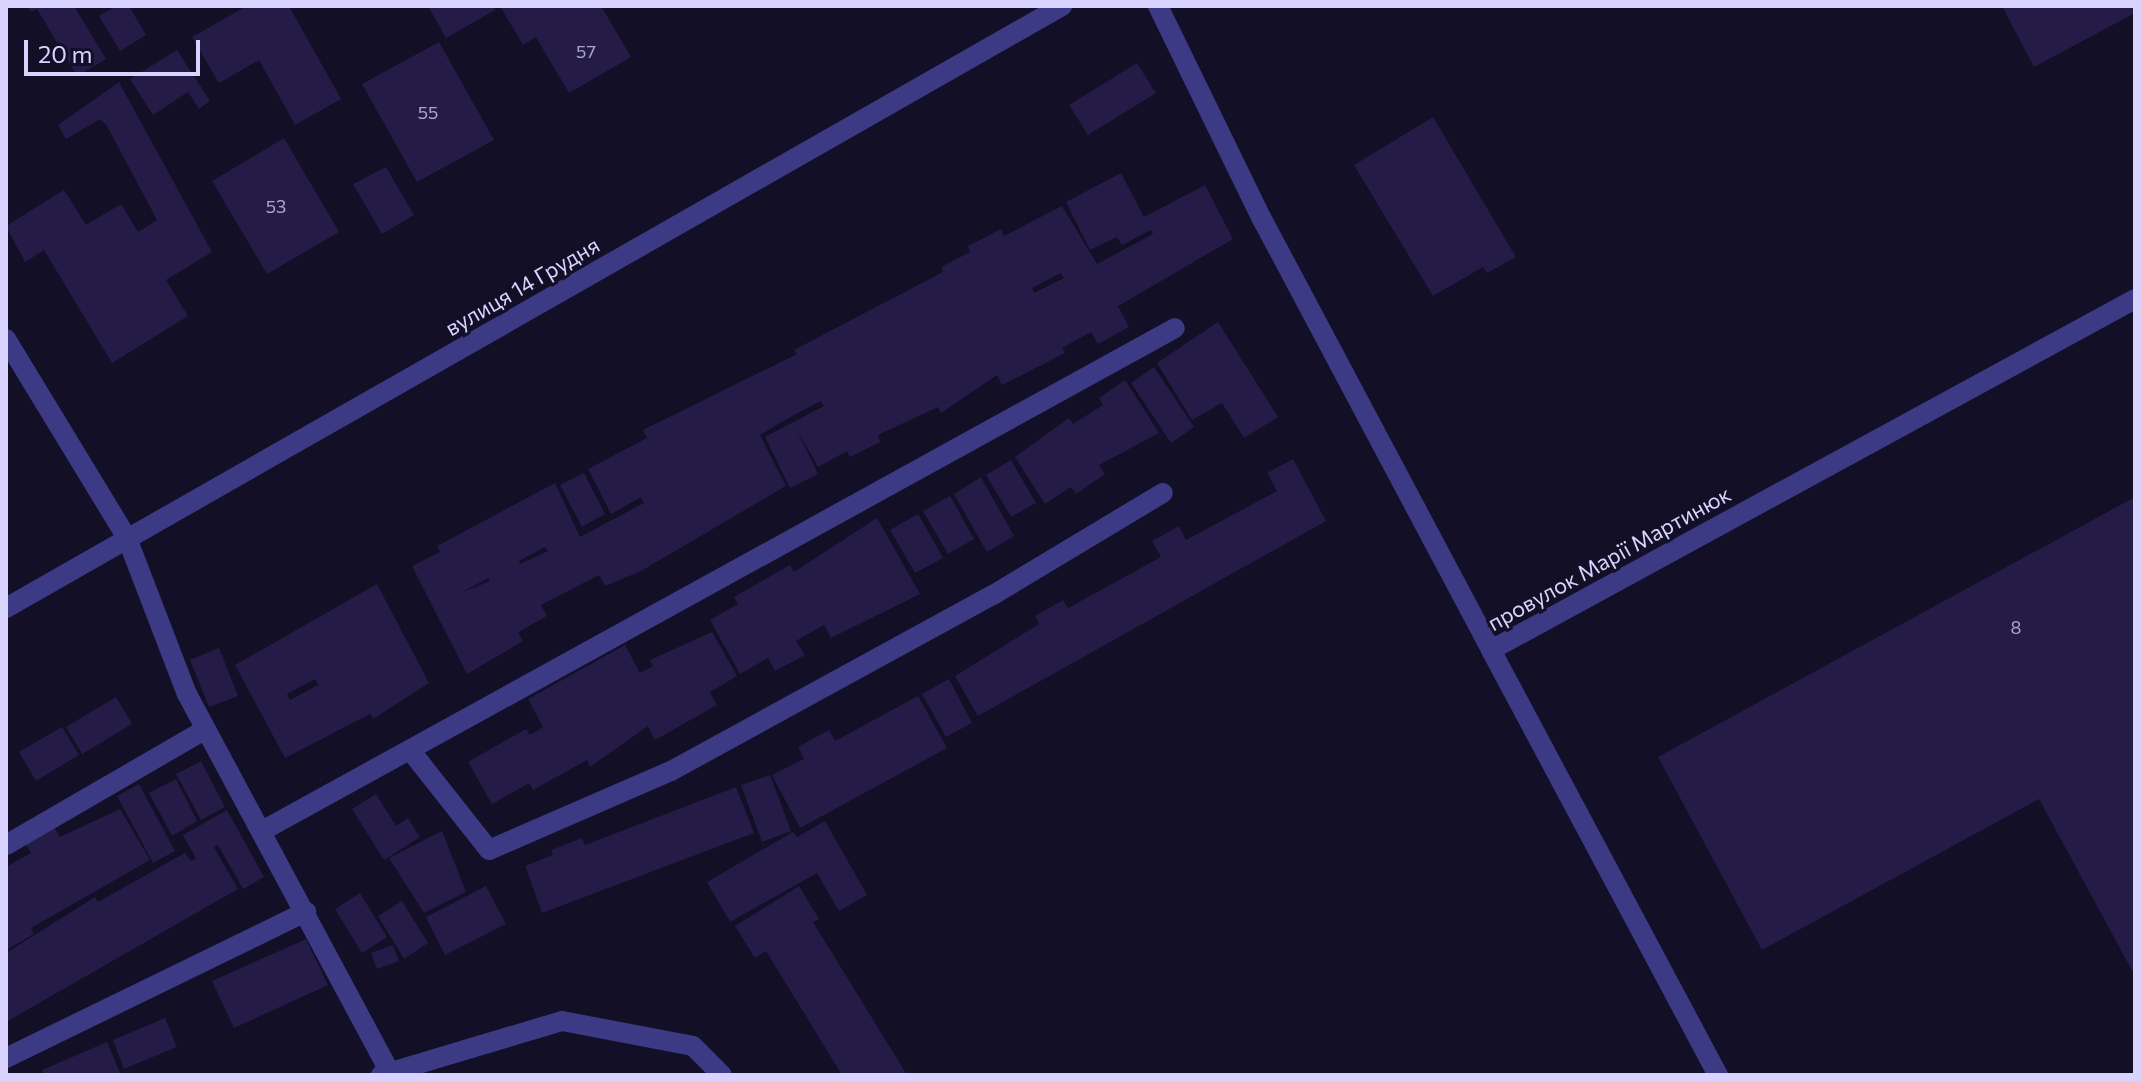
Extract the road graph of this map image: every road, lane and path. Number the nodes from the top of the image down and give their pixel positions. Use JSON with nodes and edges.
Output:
{"nodes":[{"id":1,"x":1062,"y":6,"type":"edge"},
{"id":2,"x":1158,"y":6,"type":"edge"},
{"id":3,"x":2135,"y":299,"type":"edge"},
{"id":4,"x":1175,"y":328,"type":"dead end"},
{"id":5,"x":6,"y":339,"type":"edge"},
{"id":6,"x":1163,"y":493,"type":"dead end"},
{"id":7,"x":127,"y":538,"type":"junction"},
{"id":8,"x":6,"y":608,"type":"edge"},
{"id":9,"x":1491,"y":650,"type":"junction"},
{"id":10,"x":206,"y":729,"type":"junction"},
{"id":11,"x":410,"y":750,"type":"junction"},
{"id":12,"x":262,"y":831,"type":"junction"},
{"id":13,"x":6,"y":845,"type":"edge"},
{"id":14,"x":306,"y":912,"type":"junction"},
{"id":15,"x":6,"y":1058,"type":"edge"},
{"id":16,"x":386,"y":1073,"type":"edge"},
{"id":17,"x":722,"y":1075,"type":"edge"},
{"id":18,"x":1718,"y":1075,"type":"edge"}],
"edges":[{"from":1,"to":7,"type":"street","name":"вулиця 14 Грудня"},
{"from":2,"to":9,"type":"street","name":"провулок Марії Мартинюк"},
{"from":3,"to":9,"type":"street","name":"провулок Марії Мартинюк"},
{"from":4,"to":11,"type":"street"},
{"from":5,"to":7,"type":"street"},
{"from":6,"to":11,"type":"street"},
{"from":7,"to":8,"type":"street","name":"вулиця 14 Грудня"},
{"from":7,"to":10,"type":"street"},
{"from":9,"to":18,"type":"street"},
{"from":10,"to":12,"type":"street"},
{"from":10,"to":13,"type":"street"},
{"from":11,"to":12,"type":"street"},
{"from":12,"to":14,"type":"street"},
{"from":14,"to":15,"type":"street"},
{"from":14,"to":16,"type":"street"},
{"from":16,"to":17,"type":"street"}]}
